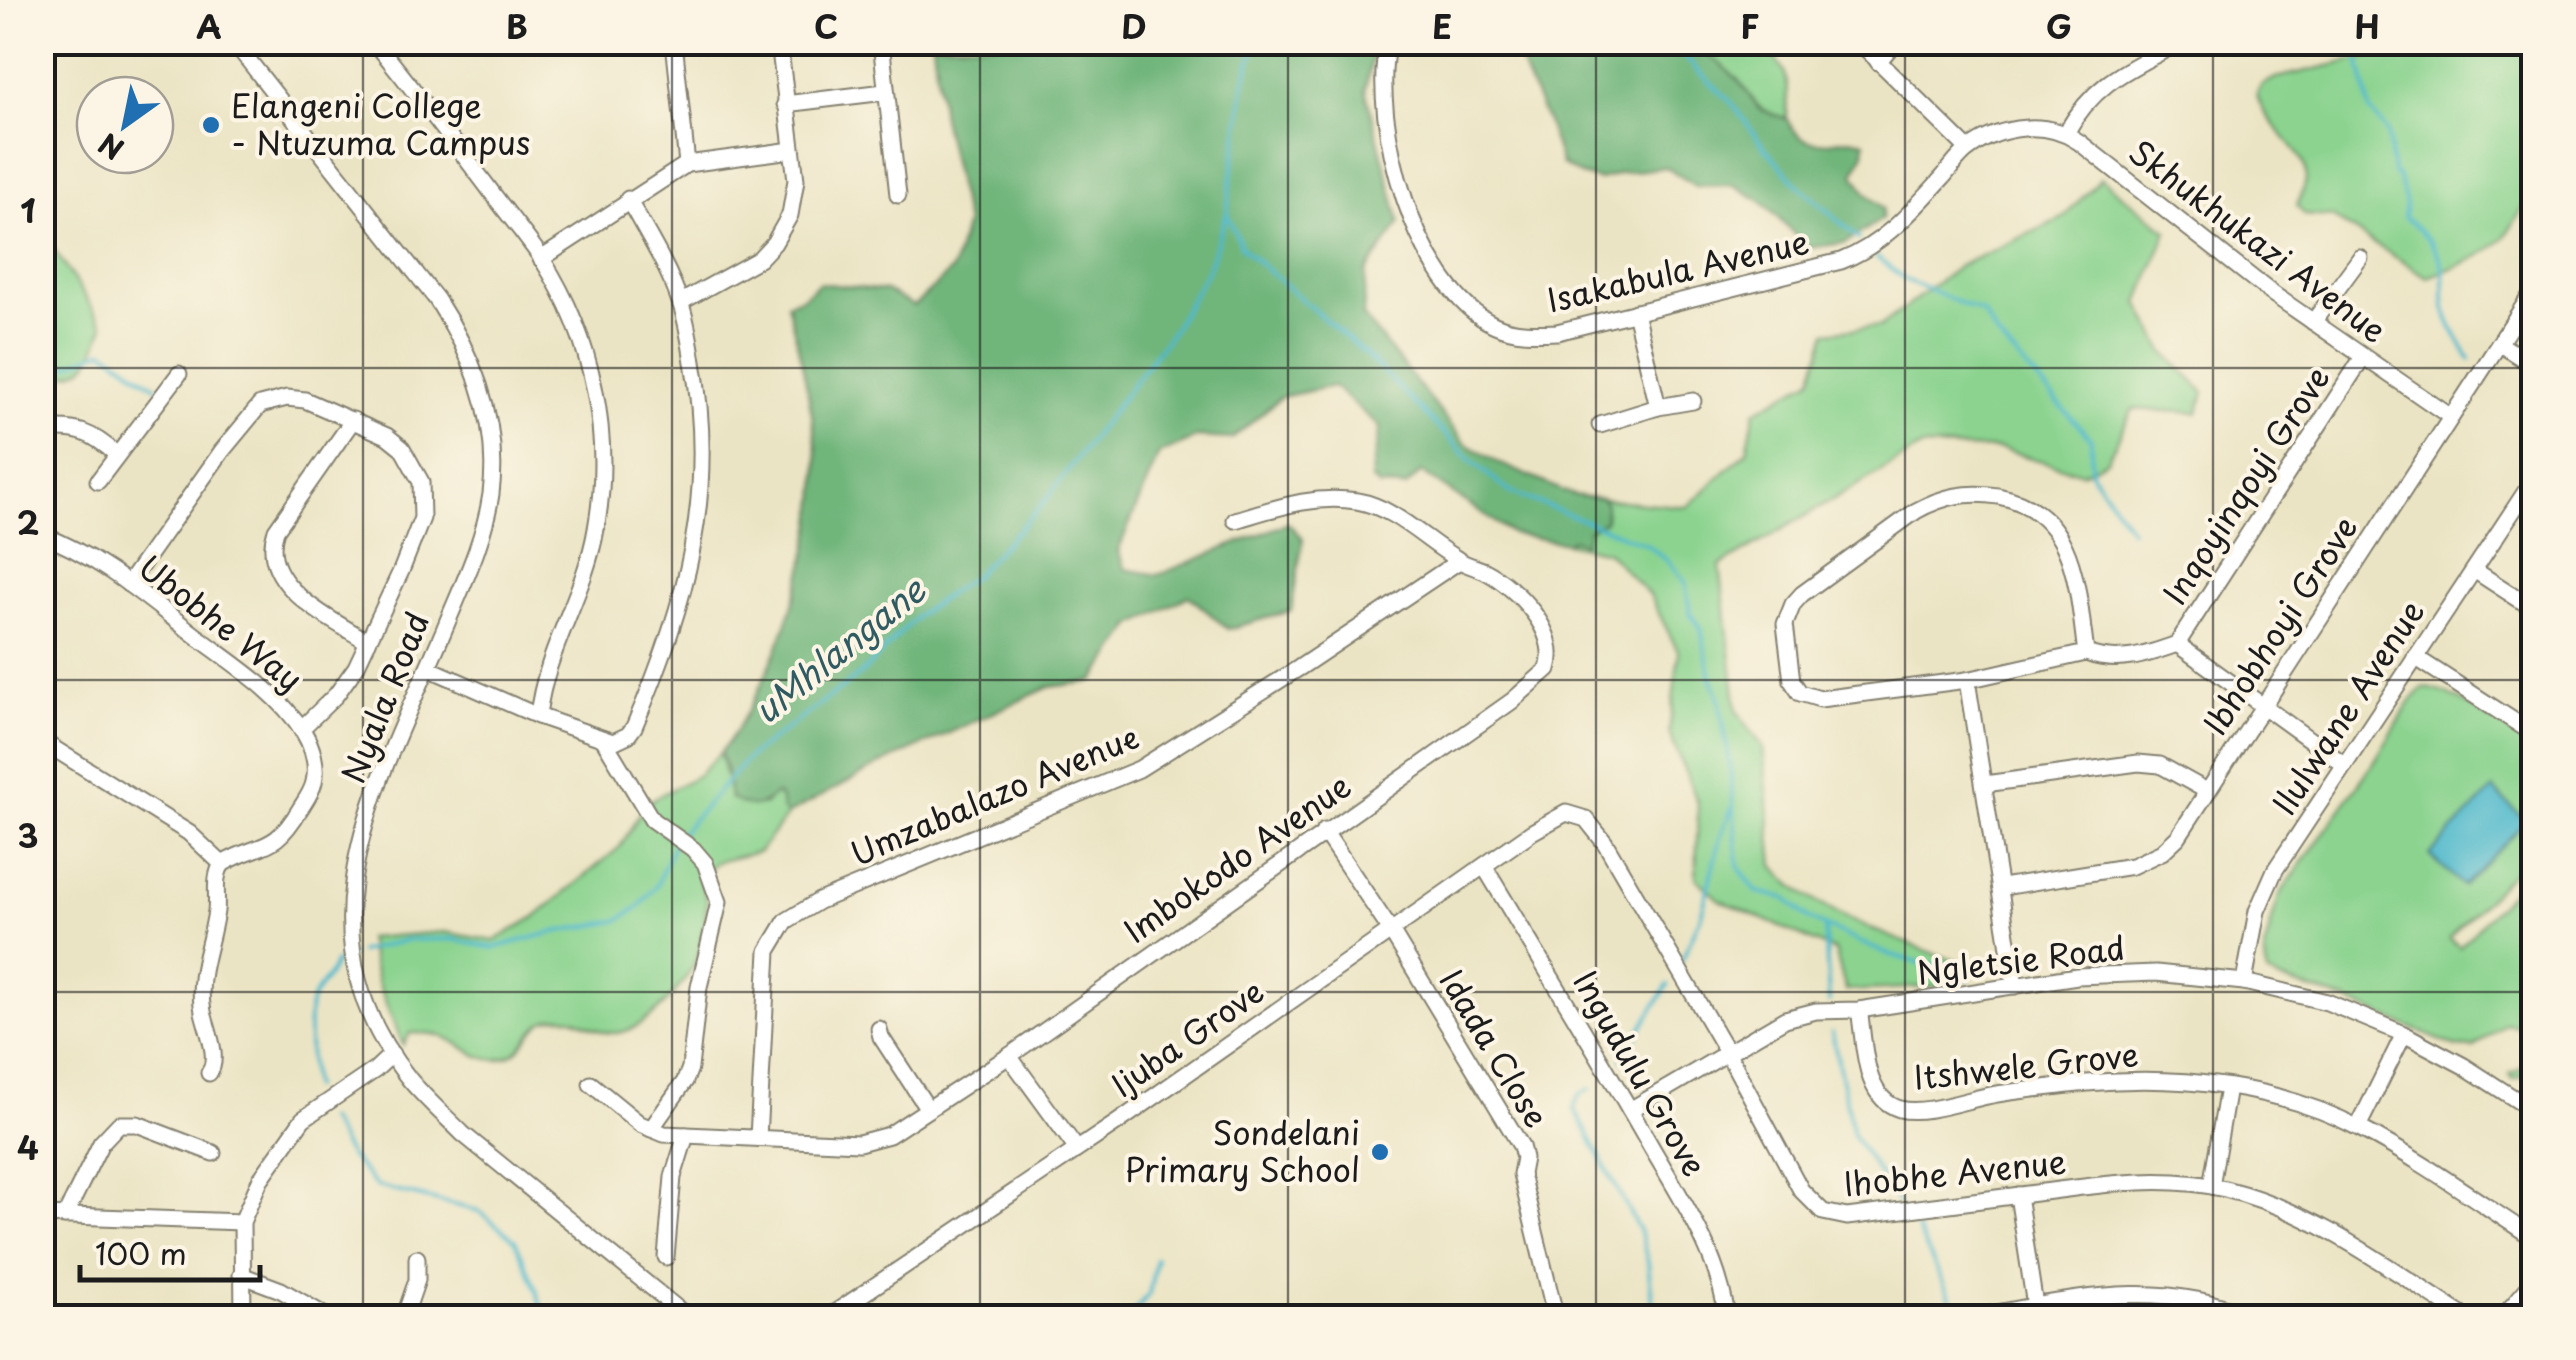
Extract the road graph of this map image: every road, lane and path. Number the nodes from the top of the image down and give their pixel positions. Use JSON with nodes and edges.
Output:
{"nodes":[{"id":1,"x":234,"y":42,"type":"edge"},
{"id":2,"x":375,"y":42,"type":"edge"},
{"id":3,"x":674,"y":42,"type":"edge"},
{"id":4,"x":779,"y":42,"type":"edge"},
{"id":5,"x":881,"y":42,"type":"edge"},
{"id":6,"x":1388,"y":42,"type":"edge"},
{"id":7,"x":1859,"y":42,"type":"edge"},
{"id":8,"x":1895,"y":42,"type":"edge"},
{"id":9,"x":2180,"y":42,"type":"edge"},
{"id":10,"x":1878,"y":62,"type":"junction"},
{"id":11,"x":886,"y":92,"type":"junction"},
{"id":12,"x":785,"y":104,"type":"junction"},
{"id":13,"x":2066,"y":133,"type":"junction"},
{"id":14,"x":1968,"y":149,"type":"junction"},
{"id":15,"x":792,"y":150,"type":"junction"},
{"id":16,"x":686,"y":164,"type":"junction"},
{"id":17,"x":898,"y":195,"type":"dead end"},
{"id":18,"x":628,"y":199,"type":"junction"},
{"id":19,"x":2360,"y":258,"type":"dead end"},
{"id":20,"x":541,"y":259,"type":"junction"},
{"id":21,"x":2534,"y":290,"type":"edge"},
{"id":22,"x":680,"y":302,"type":"junction"},
{"id":23,"x":1635,"y":312,"type":"junction"},
{"id":24,"x":2313,"y":322,"type":"junction"},
{"id":25,"x":2500,"y":344,"type":"junction"},
{"id":26,"x":2363,"y":357,"type":"junction"},
{"id":27,"x":2534,"y":366,"type":"edge"},
{"id":28,"x":179,"y":374,"type":"dead end"},
{"id":29,"x":1693,"y":401,"type":"dead end"},
{"id":30,"x":1658,"y":407,"type":"junction"},
{"id":31,"x":2451,"y":417,"type":"junction"},
{"id":32,"x":353,"y":420,"type":"junction"},
{"id":33,"x":1600,"y":425,"type":"dead end"},
{"id":34,"x":42,"y":430,"type":"edge"},
{"id":35,"x":117,"y":456,"type":"junction"},
{"id":36,"x":98,"y":480,"type":"dead end"},
{"id":37,"x":2532,"y":485,"type":"edge"},
{"id":38,"x":1235,"y":520,"type":"dead end"},
{"id":39,"x":42,"y":535,"type":"edge"},
{"id":40,"x":1459,"y":561,"type":"junction"},
{"id":41,"x":2474,"y":570,"type":"junction"},
{"id":42,"x":128,"y":584,"type":"junction"},
{"id":43,"x":2534,"y":609,"type":"edge"},
{"id":44,"x":368,"y":642,"type":"junction"},
{"id":45,"x":2176,"y":644,"type":"junction"},
{"id":46,"x":2086,"y":653,"type":"junction"},
{"id":47,"x":2415,"y":657,"type":"junction"},
{"id":48,"x":428,"y":668,"type":"junction"},
{"id":49,"x":1966,"y":680,"type":"junction"},
{"id":50,"x":2262,"y":706,"type":"junction"},
{"id":51,"x":538,"y":716,"type":"junction"},
{"id":52,"x":302,"y":729,"type":"junction"},
{"id":53,"x":2534,"y":734,"type":"edge"},
{"id":54,"x":42,"y":741,"type":"edge"},
{"id":55,"x":605,"y":742,"type":"junction"},
{"id":56,"x":2345,"y":764,"type":"junction"},
{"id":57,"x":1985,"y":784,"type":"junction"},
{"id":58,"x":2207,"y":791,"type":"junction"},
{"id":59,"x":1581,"y":816,"type":"joint"},
{"id":60,"x":1324,"y":830,"type":"junction"},
{"id":61,"x":222,"y":864,"type":"junction"},
{"id":62,"x":1484,"y":866,"type":"junction"},
{"id":63,"x":2002,"y":886,"type":"junction"},
{"id":64,"x":1391,"y":931,"type":"junction"},
{"id":65,"x":2244,"y":982,"type":"junction"},
{"id":66,"x":2015,"y":986,"type":"junction"},
{"id":67,"x":1860,"y":1010,"type":"junction"},
{"id":68,"x":879,"y":1029,"type":"dead end"},
{"id":69,"x":2404,"y":1034,"type":"junction"},
{"id":70,"x":1726,"y":1052,"type":"junction"},
{"id":71,"x":392,"y":1054,"type":"junction"},
{"id":72,"x":1009,"y":1056,"type":"junction"},
{"id":73,"x":209,"y":1074,"type":"dead end"},
{"id":74,"x":591,"y":1084,"type":"dead end"},
{"id":75,"x":2228,"y":1088,"type":"junction"},
{"id":76,"x":928,"y":1109,"type":"junction"},
{"id":77,"x":1630,"y":1110,"type":"junction"},
{"id":78,"x":2534,"y":1111,"type":"edge"},
{"id":79,"x":2358,"y":1127,"type":"junction"},
{"id":80,"x":651,"y":1130,"type":"junction"},
{"id":81,"x":686,"y":1135,"type":"junction"},
{"id":82,"x":758,"y":1138,"type":"junction"},
{"id":83,"x":1076,"y":1148,"type":"junction"},
{"id":84,"x":213,"y":1153,"type":"dead end"},
{"id":85,"x":2211,"y":1186,"type":"junction"},
{"id":86,"x":2018,"y":1196,"type":"junction"},
{"id":87,"x":42,"y":1215,"type":"edge"},
{"id":88,"x":65,"y":1216,"type":"junction"},
{"id":89,"x":242,"y":1222,"type":"junction"},
{"id":90,"x":2534,"y":1238,"type":"edge"},
{"id":91,"x":666,"y":1257,"type":"dead end"},
{"id":92,"x":417,"y":1258,"type":"dead end"},
{"id":93,"x":241,"y":1275,"type":"junction"},
{"id":94,"x":2534,"y":1280,"type":"edge"},
{"id":95,"x":2035,"y":1306,"type":"junction"},
{"id":96,"x":42,"y":1312,"type":"edge"},
{"id":97,"x":50,"y":1318,"type":"edge"},
{"id":98,"x":243,"y":1318,"type":"edge"},
{"id":99,"x":329,"y":1318,"type":"edge"},
{"id":100,"x":404,"y":1318,"type":"edge"},
{"id":101,"x":689,"y":1318,"type":"edge"},
{"id":102,"x":827,"y":1318,"type":"edge"},
{"id":103,"x":1556,"y":1318,"type":"edge"},
{"id":104,"x":1727,"y":1318,"type":"edge"},
{"id":105,"x":1968,"y":1318,"type":"edge"},
{"id":106,"x":2254,"y":1318,"type":"edge"},
{"id":107,"x":2467,"y":1318,"type":"edge"},
{"id":108,"x":2502,"y":1318,"type":"edge"}],
"edges":[{"from":1,"to":48,"type":"street","name":"Nyala Road"},
{"from":2,"to":20,"type":"street"},
{"from":3,"to":16,"type":"street"},
{"from":4,"to":12,"type":"street"},
{"from":5,"to":11,"type":"street"},
{"from":6,"to":23,"type":"street","name":"Isakabula Avenue"},
{"from":7,"to":10,"type":"street"},
{"from":8,"to":10,"type":"street"},
{"from":9,"to":13,"type":"street"},
{"from":10,"to":14,"type":"street"},
{"from":11,"to":12,"type":"street"},
{"from":11,"to":17,"type":"street"},
{"from":12,"to":15,"type":"street"},
{"from":13,"to":14,"type":"street","name":"Isakabula Avenue"},
{"from":13,"to":24,"type":"street","name":"Skhukhukazi Avenue"},
{"from":14,"to":23,"type":"street","name":"Isakabula Avenue"},
{"from":15,"to":16,"type":"street"},
{"from":15,"to":22,"type":"street"},
{"from":16,"to":18,"type":"street"},
{"from":18,"to":20,"type":"street"},
{"from":18,"to":22,"type":"street"},
{"from":19,"to":24,"type":"street"},
{"from":20,"to":51,"type":"street"},
{"from":21,"to":25,"type":"street","name":"Ibhobhoyi Grove"},
{"from":22,"to":55,"type":"street"},
{"from":23,"to":30,"type":"street"},
{"from":24,"to":26,"type":"street","name":"Skhukhukazi Avenue"},
{"from":25,"to":27,"type":"street"},
{"from":25,"to":31,"type":"street","name":"Ibhobhoyi Grove"},
{"from":26,"to":31,"type":"street","name":"Skhukhukazi Avenue"},
{"from":26,"to":45,"type":"street","name":"Inqoyinqoyi Grove"},
{"from":28,"to":35,"type":"street"},
{"from":29,"to":30,"type":"street"},
{"from":30,"to":33,"type":"street"},
{"from":31,"to":50,"type":"street","name":"Ibhobhoyi Grove"},
{"from":32,"to":42,"type":"street"},
{"from":32,"to":44,"type":"street"},
{"from":32,"to":44,"type":"street"},
{"from":34,"to":35,"type":"street"},
{"from":35,"to":36,"type":"street"},
{"from":37,"to":41,"type":"street","name":"Ilulwane Avenue"},
{"from":38,"to":40,"type":"street","name":"Imbokodo Avenue"},
{"from":39,"to":42,"type":"street","name":"Ubobhe Way"},
{"from":40,"to":60,"type":"street","name":"Imbokodo Avenue"},
{"from":40,"to":82,"type":"street","name":"Umzabalazo Avenue"},
{"from":41,"to":43,"type":"street"},
{"from":41,"to":47,"type":"street","name":"Ilulwane Avenue"},
{"from":42,"to":52,"type":"street","name":"Ubobhe Way"},
{"from":44,"to":52,"type":"street"},
{"from":45,"to":46,"type":"street","name":"Inqoyinqoyi Grove"},
{"from":45,"to":50,"type":"street","name":"Inqoyinqoyi Grove"},
{"from":46,"to":49,"type":"street","name":"Inqoyinqoyi Grove"},
{"from":46,"to":49,"type":"street","name":"Inqoyinqoyi Grove"},
{"from":47,"to":53,"type":"street"},
{"from":47,"to":56,"type":"street","name":"Ilulwane Avenue"},
{"from":48,"to":51,"type":"street"},
{"from":48,"to":71,"type":"street","name":"Nyala Road"},
{"from":49,"to":57,"type":"street"},
{"from":50,"to":56,"type":"street","name":"Inqoyinqoyi Grove"},
{"from":50,"to":58,"type":"street","name":"Ibhobhoyi Grove"},
{"from":51,"to":55,"type":"street"},
{"from":52,"to":61,"type":"street","name":"Ubobhe Way"},
{"from":54,"to":61,"type":"street"},
{"from":55,"to":80,"type":"street"},
{"from":56,"to":65,"type":"street","name":"Ilulwane Avenue"},
{"from":57,"to":58,"type":"street"},
{"from":57,"to":63,"type":"street"},
{"from":58,"to":63,"type":"street","name":"Ibhobhoyi Grove"},
{"from":59,"to":62,"type":"street","name":"Ijuba Grove"},
{"from":59,"to":70,"type":"street","name":"Ihobhe Avenue"},
{"from":60,"to":64,"type":"street","name":"Idada Close"},
{"from":60,"to":72,"type":"street","name":"Imbokodo Avenue"},
{"from":61,"to":73,"type":"street"},
{"from":62,"to":64,"type":"street","name":"Ijuba Grove"},
{"from":62,"to":77,"type":"street","name":"Ingudulu Grove"},
{"from":63,"to":66,"type":"street"},
{"from":64,"to":83,"type":"street","name":"Ijuba Grove"},
{"from":64,"to":103,"type":"street","name":"Idada Close"},
{"from":65,"to":66,"type":"street","name":"Ngletsie Road"},
{"from":65,"to":69,"type":"street","name":"Ngletsie Road"},
{"from":66,"to":67,"type":"street","name":"Ngletsie Road"},
{"from":67,"to":70,"type":"street","name":"Ngletsie Road"},
{"from":67,"to":75,"type":"street","name":"Itshwele Grove"},
{"from":68,"to":76,"type":"street"},
{"from":69,"to":78,"type":"street","name":"Ngletsie Road"},
{"from":69,"to":79,"type":"street"},
{"from":70,"to":77,"type":"street","name":"Ngletsie Road"},
{"from":70,"to":86,"type":"street","name":"Ihobhe Avenue"},
{"from":71,"to":89,"type":"street"},
{"from":71,"to":101,"type":"street","name":"Nyala Road"},
{"from":72,"to":76,"type":"street","name":"Imbokodo Avenue"},
{"from":72,"to":83,"type":"street"},
{"from":74,"to":80,"type":"street","name":"Imbokodo Avenue"},
{"from":75,"to":79,"type":"street","name":"Itshwele Grove"},
{"from":75,"to":85,"type":"street"},
{"from":76,"to":82,"type":"street","name":"Imbokodo Avenue"},
{"from":77,"to":104,"type":"street","name":"Ingudulu Grove"},
{"from":79,"to":90,"type":"street","name":"Itshwele Grove"},
{"from":80,"to":81,"type":"street","name":"Imbokodo Avenue"},
{"from":81,"to":82,"type":"street","name":"Imbokodo Avenue"},
{"from":81,"to":91,"type":"street"},
{"from":83,"to":102,"type":"street","name":"Ijuba Grove"},
{"from":84,"to":88,"type":"street"},
{"from":85,"to":86,"type":"street","name":"Ihobhe Avenue"},
{"from":85,"to":107,"type":"street","name":"Ihobhe Avenue"},
{"from":86,"to":95,"type":"street"},
{"from":87,"to":88,"type":"street"},
{"from":88,"to":89,"type":"street"},
{"from":89,"to":93,"type":"street"},
{"from":92,"to":100,"type":"street"},
{"from":93,"to":98,"type":"street"},
{"from":93,"to":99,"type":"street"},
{"from":94,"to":108,"type":"street"},
{"from":95,"to":105,"type":"street"},
{"from":95,"to":106,"type":"street"},
{"from":96,"to":97,"type":"street"}]}
